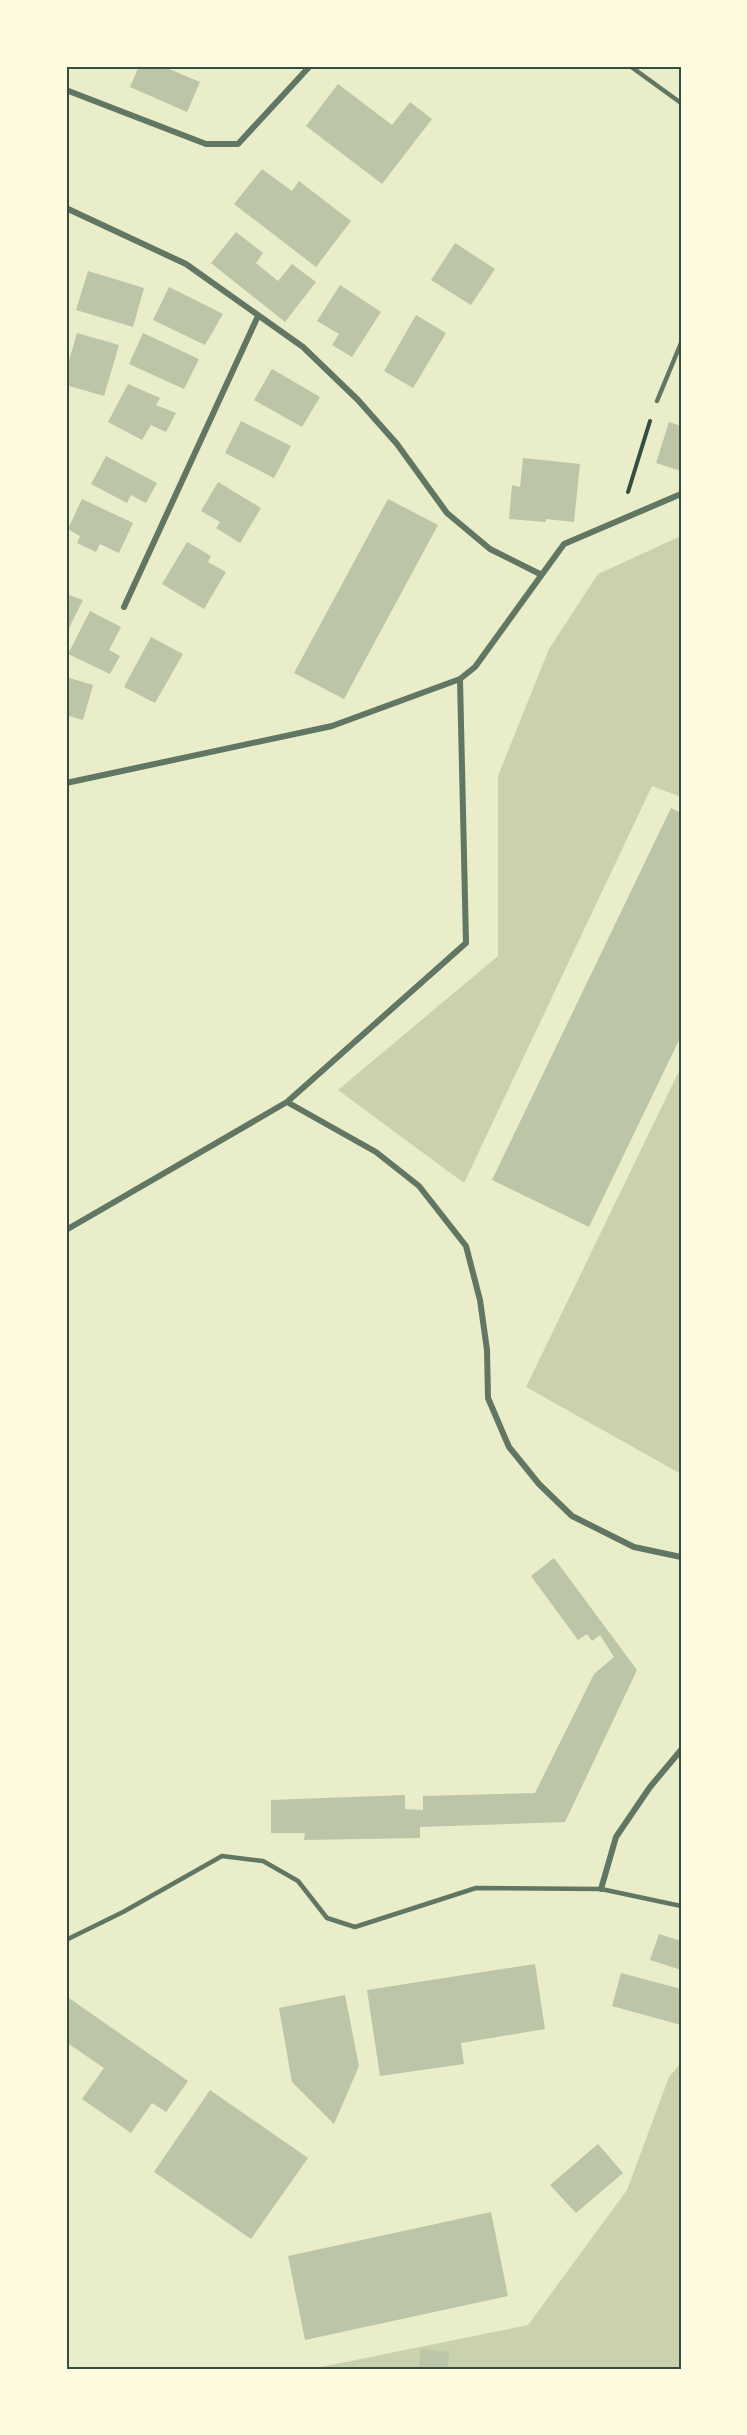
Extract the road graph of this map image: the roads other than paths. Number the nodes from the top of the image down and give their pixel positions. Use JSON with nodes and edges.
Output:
{"nodes":[{"id":1,"x":310,"y":66,"type":"edge"},
{"id":2,"x":630,"y":66,"type":"edge"},
{"id":3,"x":66,"y":90,"type":"edge"},
{"id":4,"x":681,"y":103,"type":"edge"},
{"id":5,"x":66,"y":208,"type":"edge"},
{"id":6,"x":258,"y":316,"type":"junction"},
{"id":7,"x":681,"y":342,"type":"edge"},
{"id":8,"x":657,"y":401,"type":"road end"},
{"id":9,"x":681,"y":495,"type":"edge"},
{"id":10,"x":540,"y":574,"type":"junction"},
{"id":11,"x":124,"y":607,"type":"dead end"},
{"id":12,"x":460,"y":679,"type":"junction"},
{"id":13,"x":66,"y":783,"type":"edge"},
{"id":14,"x":286,"y":1101,"type":"junction"},
{"id":15,"x":66,"y":1230,"type":"edge"},
{"id":16,"x":681,"y":1557,"type":"edge"},
{"id":17,"x":681,"y":1750,"type":"edge"},
{"id":18,"x":601,"y":1889,"type":"junction"},
{"id":19,"x":681,"y":1906,"type":"edge"},
{"id":20,"x":66,"y":1940,"type":"edge"}],
"edges":[{"from":1,"to":3,"type":"street"},
{"from":2,"to":4,"type":"lane"},
{"from":5,"to":6,"type":"street"},
{"from":6,"to":10,"type":"street"},
{"from":6,"to":11,"type":"street"},
{"from":7,"to":8,"type":"lane"},
{"from":9,"to":10,"type":"street"},
{"from":10,"to":12,"type":"street"},
{"from":12,"to":13,"type":"street"},
{"from":12,"to":14,"type":"street"},
{"from":14,"to":15,"type":"street"},
{"from":14,"to":16,"type":"street"},
{"from":17,"to":18,"type":"street"},
{"from":18,"to":19,"type":"lane"},
{"from":18,"to":20,"type":"lane"}]}
